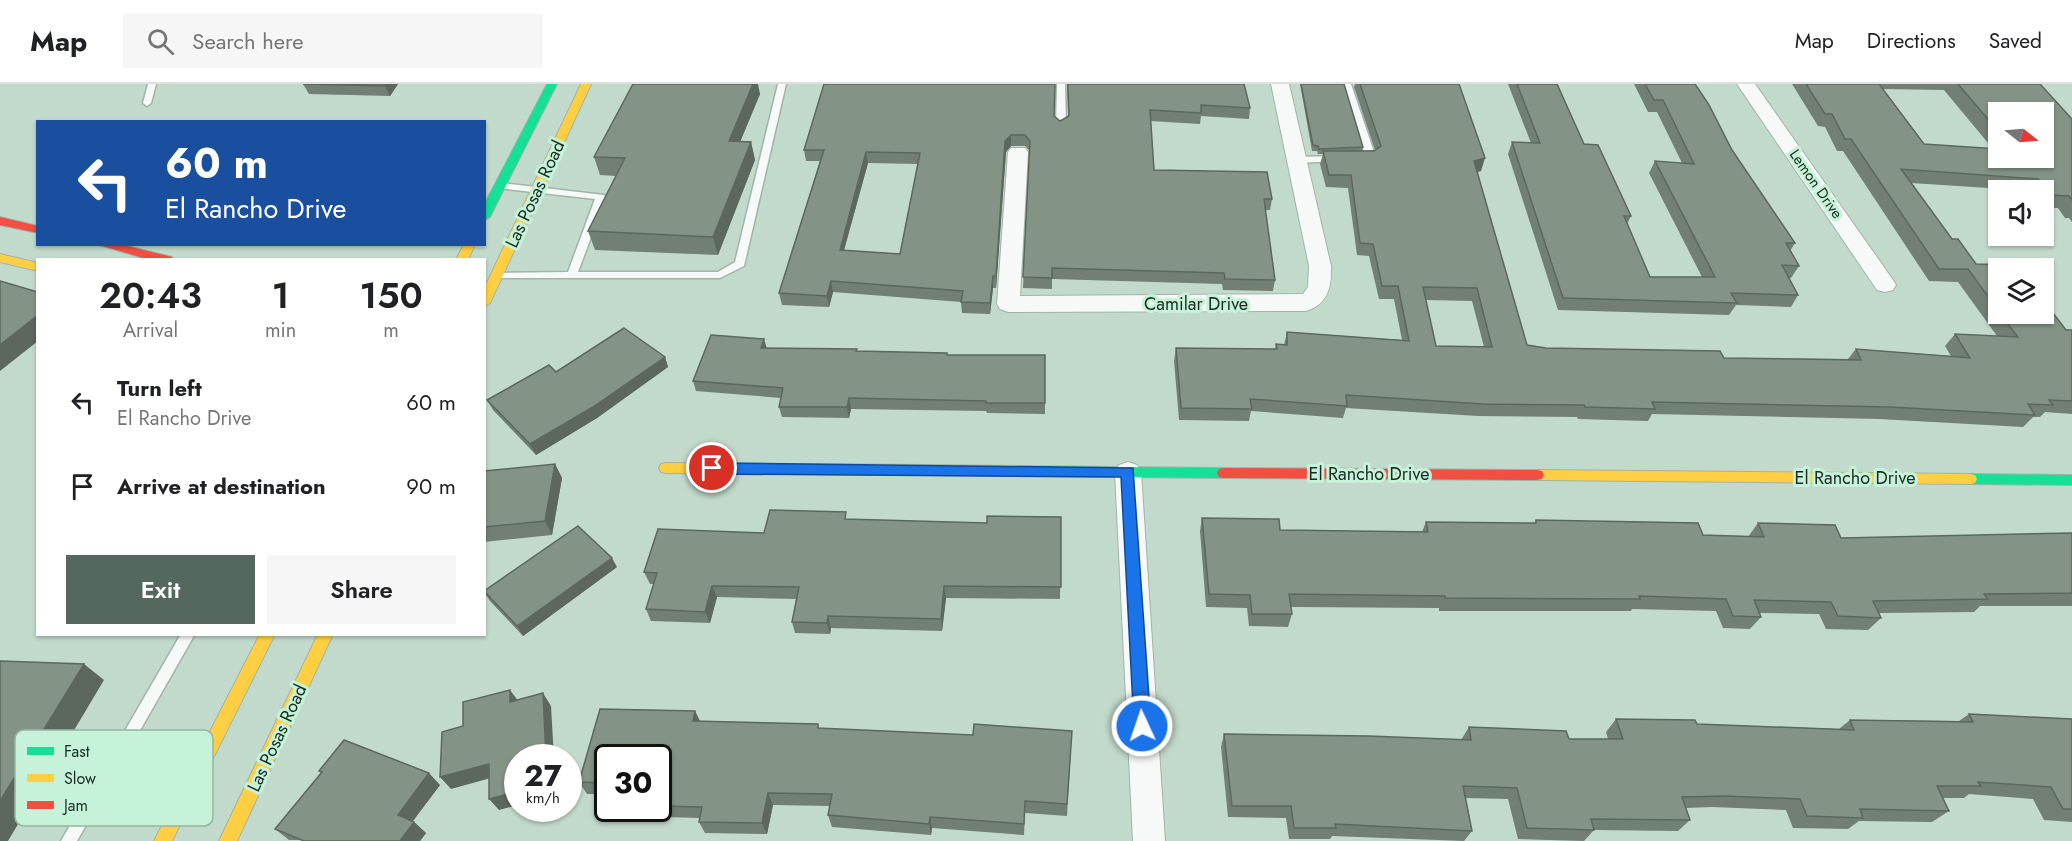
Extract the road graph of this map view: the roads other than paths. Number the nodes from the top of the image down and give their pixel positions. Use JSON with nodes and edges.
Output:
{"nodes":[{"id":1,"x":152,"y":84,"type":"edge"},
{"id":2,"x":552,"y":84,"type":"edge"},
{"id":3,"x":586,"y":84,"type":"edge"},
{"id":4,"x":782,"y":84,"type":"edge"},
{"id":5,"x":1060,"y":84,"type":"edge"},
{"id":6,"x":1280,"y":84,"type":"edge"},
{"id":7,"x":1347,"y":84,"type":"edge"},
{"id":8,"x":1746,"y":84,"type":"edge"},
{"id":9,"x":147,"y":103,"type":"dead end"},
{"id":10,"x":1061,"y":127,"type":"edge"},
{"id":11,"x":1018,"y":152,"type":"edge"},
{"id":12,"x":1297,"y":160,"type":"junction"},
{"id":13,"x":501,"y":186,"type":"junction"},
{"id":14,"x":538,"y":191,"type":"junction"},
{"id":15,"x":486,"y":213,"type":"edge"},
{"id":16,"x":1,"y":222,"type":"edge"},
{"id":17,"x":36,"y":230,"type":"edge"},
{"id":18,"x":109,"y":246,"type":"edge"},
{"id":19,"x":0,"y":258,"type":"edge"},
{"id":20,"x":160,"y":258,"type":"edge"},
{"id":21,"x":36,"y":267,"type":"edge"},
{"id":22,"x":572,"y":275,"type":"junction"},
{"id":23,"x":497,"y":276,"type":"junction"},
{"id":24,"x":1885,"y":285,"type":"dead end"},
{"id":25,"x":486,"y":299,"type":"edge"},
{"id":26,"x":666,"y":468,"type":"dead end"},
{"id":27,"x":1128,"y":472,"type":"junction"},
{"id":28,"x":2072,"y":480,"type":"edge"},
{"id":29,"x":187,"y":636,"type":"edge"},
{"id":30,"x":267,"y":636,"type":"edge"},
{"id":31,"x":325,"y":636,"type":"edge"},
{"id":32,"x":133,"y":730,"type":"edge"},
{"id":33,"x":213,"y":742,"type":"edge"},
{"id":34,"x":78,"y":826,"type":"edge"},
{"id":35,"x":171,"y":826,"type":"edge"},
{"id":36,"x":69,"y":841,"type":"edge"},
{"id":37,"x":163,"y":841,"type":"edge"},
{"id":38,"x":228,"y":841,"type":"edge"},
{"id":39,"x":1149,"y":841,"type":"edge"}],
"edges":[{"from":1,"to":9,"type":"lane"},
{"from":2,"to":13,"type":"main road","name":"Las Posas Road"},
{"from":3,"to":14,"type":"main road","name":"Las Posas Road"},
{"from":4,"to":22,"type":"lane"},
{"from":5,"to":10,"type":"lane"},
{"from":6,"to":12,"type":"street","name":"Camilar Drive"},
{"from":7,"to":12,"type":"lane"},
{"from":8,"to":24,"type":"street","name":"Lemon Drive"},
{"from":11,"to":12,"type":"street","name":"Camilar Drive"},
{"from":13,"to":14,"type":"lane"},
{"from":13,"to":15,"type":"main road","name":"Las Posas Road"},
{"from":14,"to":22,"type":"lane"},
{"from":14,"to":23,"type":"main road","name":"Las Posas Road"},
{"from":16,"to":17,"type":"main road"},
{"from":18,"to":20,"type":"main road"},
{"from":19,"to":21,"type":"main road"},
{"from":22,"to":23,"type":"lane"},
{"from":23,"to":25,"type":"main road","name":"Las Posas Road"},
{"from":26,"to":27,"type":"main road","name":"El Rancho Drive"},
{"from":27,"to":28,"type":"main road","name":"El Rancho Drive"},
{"from":27,"to":39,"type":"street"},
{"from":29,"to":32,"type":"lane"},
{"from":30,"to":33,"type":"main road"},
{"from":31,"to":38,"type":"main road","name":"Las Posas Road"},
{"from":34,"to":36,"type":"lane"},
{"from":35,"to":37,"type":"main road"}]}
